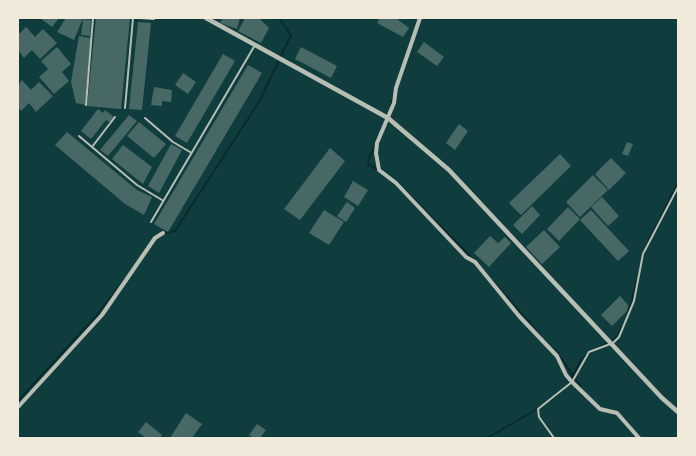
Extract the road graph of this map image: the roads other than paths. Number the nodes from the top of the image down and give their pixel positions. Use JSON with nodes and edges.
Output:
{"nodes":[{"id":1,"x":93,"y":18,"type":"edge"},
{"id":2,"x":134,"y":18,"type":"edge"},
{"id":3,"x":140,"y":18,"type":"edge"},
{"id":4,"x":154,"y":18,"type":"edge"},
{"id":5,"x":206,"y":18,"type":"edge"},
{"id":6,"x":420,"y":18,"type":"edge"},
{"id":7,"x":255,"y":45,"type":"junction"},
{"id":8,"x":86,"y":105,"type":"dead end"},
{"id":9,"x":125,"y":108,"type":"dead end"},
{"id":10,"x":115,"y":117,"type":"dead end"},
{"id":11,"x":145,"y":118,"type":"dead end"},
{"id":12,"x":388,"y":118,"type":"junction"},
{"id":13,"x":79,"y":136,"type":"dead end"},
{"id":14,"x":91,"y":147,"type":"junction"},
{"id":15,"x":190,"y":152,"type":"junction"},
{"id":16,"x":678,"y":187,"type":"edge"},
{"id":17,"x":163,"y":200,"type":"junction"},
{"id":18,"x":150,"y":222,"type":"dead end"},
{"id":19,"x":164,"y":233,"type":"dead end"},
{"id":20,"x":613,"y":343,"type":"junction"},
{"id":21,"x":572,"y":382,"type":"junction"},
{"id":22,"x":18,"y":407,"type":"edge"},
{"id":23,"x":678,"y":412,"type":"edge"},
{"id":24,"x":554,"y":438,"type":"edge"},
{"id":25,"x":639,"y":438,"type":"edge"}],
"edges":[{"from":1,"to":8,"type":"lane"},
{"from":2,"to":9,"type":"lane"},
{"from":3,"to":4,"type":"lane"},
{"from":5,"to":7,"type":"street"},
{"from":6,"to":12,"type":"street"},
{"from":7,"to":12,"type":"street"},
{"from":7,"to":15,"type":"lane"},
{"from":10,"to":14,"type":"lane"},
{"from":11,"to":15,"type":"lane"},
{"from":12,"to":20,"type":"street"},
{"from":12,"to":21,"type":"street"},
{"from":13,"to":14,"type":"lane"},
{"from":14,"to":17,"type":"lane"},
{"from":15,"to":17,"type":"lane"},
{"from":16,"to":20,"type":"lane"},
{"from":17,"to":18,"type":"lane"},
{"from":19,"to":22,"type":"street"},
{"from":20,"to":21,"type":"lane"},
{"from":20,"to":23,"type":"street"},
{"from":21,"to":24,"type":"lane"},
{"from":21,"to":25,"type":"street"}]}
